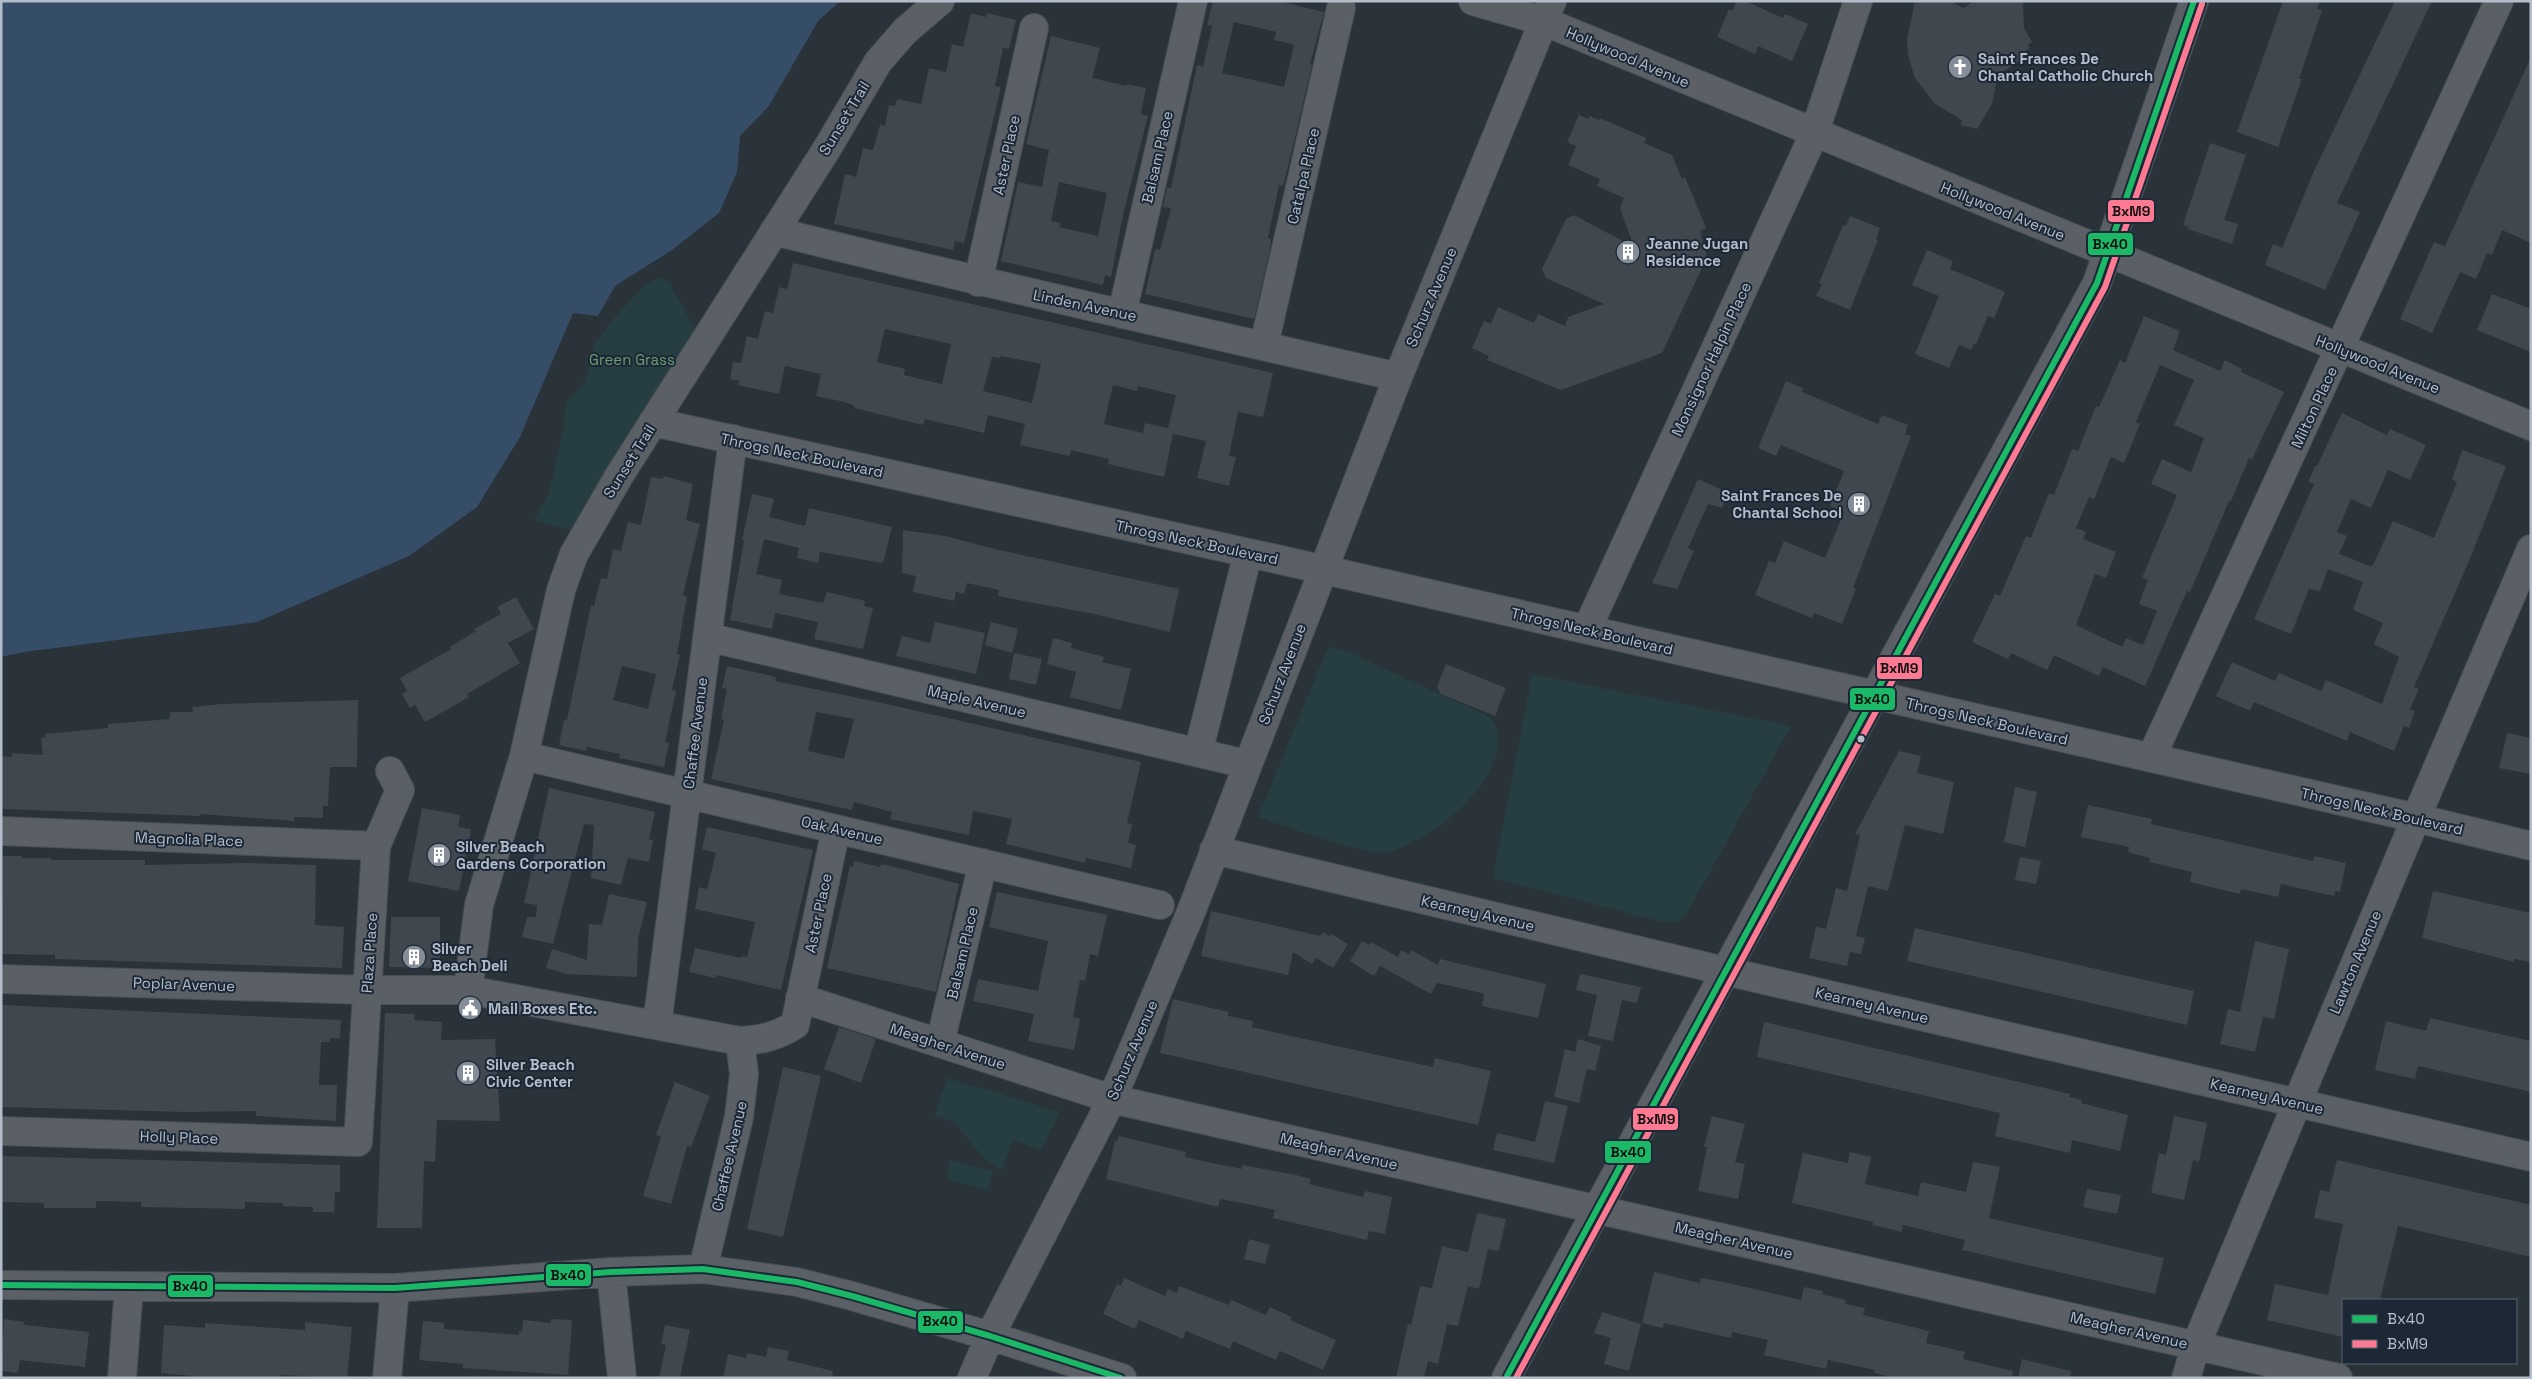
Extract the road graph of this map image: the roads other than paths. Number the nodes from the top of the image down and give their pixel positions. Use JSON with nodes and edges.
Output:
{"nodes":[{"id":1,"x":940,"y":1,"type":"edge"},
{"id":2,"x":1193,"y":1,"type":"edge"},
{"id":3,"x":1473,"y":1,"type":"edge"},
{"id":4,"x":1858,"y":1,"type":"edge"},
{"id":5,"x":2194,"y":1,"type":"edge"},
{"id":6,"x":2499,"y":1,"type":"edge"},
{"id":7,"x":1342,"y":8,"type":"dead end"},
{"id":8,"x":1547,"y":11,"type":"edge"},
{"id":9,"x":1034,"y":28,"type":"dead end"},
{"id":10,"x":1814,"y":134,"type":"junction"},
{"id":11,"x":774,"y":231,"type":"junction"},
{"id":12,"x":2109,"y":255,"type":"junction"},
{"id":13,"x":978,"y":282,"type":"junction"},
{"id":14,"x":1122,"y":314,"type":"junction"},
{"id":15,"x":1264,"y":345,"type":"junction"},
{"id":16,"x":2341,"y":349,"type":"junction"},
{"id":17,"x":1398,"y":377,"type":"junction"},
{"id":18,"x":653,"y":422,"type":"junction"},
{"id":19,"x":2531,"y":426,"type":"edge"},
{"id":20,"x":733,"y":440,"type":"junction"},
{"id":21,"x":2531,"y":549,"type":"edge"},
{"id":22,"x":1248,"y":553,"type":"junction"},
{"id":23,"x":1322,"y":570,"type":"junction"},
{"id":24,"x":1587,"y":629,"type":"junction"},
{"id":25,"x":707,"y":637,"type":"junction"},
{"id":26,"x":1875,"y":695,"type":"junction"},
{"id":27,"x":1198,"y":753,"type":"junction"},
{"id":28,"x":524,"y":756,"type":"junction"},
{"id":29,"x":2151,"y":758,"type":"junction"},
{"id":30,"x":1246,"y":764,"type":"junction"},
{"id":31,"x":390,"y":771,"type":"dead end"},
{"id":32,"x":688,"y":794,"type":"junction"},
{"id":33,"x":2416,"y":818,"type":"junction"},
{"id":34,"x":836,"y":829,"type":"junction"},
{"id":35,"x":1,"y":831,"type":"edge"},
{"id":36,"x":376,"y":846,"type":"junction"},
{"id":37,"x":2531,"y":846,"type":"edge"},
{"id":38,"x":1214,"y":850,"type":"junction"},
{"id":39,"x":983,"y":864,"type":"junction"},
{"id":40,"x":1160,"y":905,"type":"dead end"},
{"id":41,"x":1726,"y":971,"type":"junction"},
{"id":42,"x":1,"y":979,"type":"edge"},
{"id":43,"x":367,"y":990,"type":"junction"},
{"id":44,"x":468,"y":990,"type":"junction"},
{"id":45,"x":800,"y":998,"type":"junction"},
{"id":46,"x":657,"y":1026,"type":"junction"},
{"id":47,"x":740,"y":1041,"type":"junction"},
{"id":48,"x":940,"y":1043,"type":"junction"},
{"id":49,"x":1112,"y":1099,"type":"junction"},
{"id":50,"x":2296,"y":1102,"type":"junction"},
{"id":51,"x":1,"y":1131,"type":"edge"},
{"id":52,"x":358,"y":1142,"type":"joint"},
{"id":53,"x":2531,"y":1157,"type":"edge"},
{"id":54,"x":1597,"y":1209,"type":"junction"},
{"id":55,"x":703,"y":1270,"type":"junction"},
{"id":56,"x":611,"y":1272,"type":"junction"},
{"id":57,"x":1,"y":1285,"type":"edge"},
{"id":58,"x":129,"y":1287,"type":"junction"},
{"id":59,"x":395,"y":1288,"type":"junction"},
{"id":60,"x":990,"y":1336,"type":"junction"},
{"id":61,"x":2196,"y":1344,"type":"junction"},
{"id":62,"x":122,"y":1378,"type":"edge"},
{"id":63,"x":387,"y":1378,"type":"edge"},
{"id":64,"x":622,"y":1378,"type":"edge"},
{"id":65,"x":972,"y":1378,"type":"edge"},
{"id":66,"x":1122,"y":1378,"type":"edge"},
{"id":67,"x":1506,"y":1378,"type":"edge"},
{"id":68,"x":2186,"y":1378,"type":"edge"},
{"id":69,"x":2338,"y":1378,"type":"edge"}],
"edges":[{"from":1,"to":11,"type":"street","name":"Sunset Trail"},
{"from":2,"to":14,"type":"street","name":"Balsam Place"},
{"from":3,"to":8,"type":"street","name":"Hollywood Avenue"},
{"from":4,"to":10,"type":"street","name":"Monsignor Halpin Place"},
{"from":5,"to":12,"type":"street"},
{"from":6,"to":16,"type":"street","name":"Milton Place"},
{"from":7,"to":15,"type":"street","name":"Catalpa Place"},
{"from":8,"to":10,"type":"street","name":"Hollywood Avenue"},
{"from":8,"to":17,"type":"street","name":"Schurz Avenue"},
{"from":9,"to":13,"type":"street","name":"Aster Place"},
{"from":10,"to":12,"type":"street","name":"Hollywood Avenue"},
{"from":10,"to":24,"type":"street","name":"Monsignor Halpin Place"},
{"from":11,"to":13,"type":"street","name":"Linden Avenue"},
{"from":11,"to":18,"type":"street","name":"Sunset Trail"},
{"from":12,"to":16,"type":"street","name":"Hollywood Avenue"},
{"from":12,"to":26,"type":"street"},
{"from":13,"to":14,"type":"street","name":"Linden Avenue"},
{"from":14,"to":15,"type":"street","name":"Linden Avenue"},
{"from":15,"to":17,"type":"street","name":"Linden Avenue"},
{"from":16,"to":19,"type":"street","name":"Hollywood Avenue"},
{"from":16,"to":29,"type":"street","name":"Milton Place"},
{"from":17,"to":23,"type":"street","name":"Schurz Avenue"},
{"from":18,"to":20,"type":"street","name":"Throgs Neck Boulevard"},
{"from":18,"to":28,"type":"street","name":"Sunset Trail"},
{"from":20,"to":22,"type":"street","name":"Throgs Neck Boulevard"},
{"from":20,"to":25,"type":"street","name":"Chaffee Avenue"},
{"from":21,"to":33,"type":"street","name":"Lawton Avenue"},
{"from":22,"to":23,"type":"street","name":"Throgs Neck Boulevard"},
{"from":22,"to":27,"type":"street"},
{"from":23,"to":24,"type":"street","name":"Throgs Neck Boulevard"},
{"from":23,"to":30,"type":"street","name":"Schurz Avenue"},
{"from":24,"to":26,"type":"street","name":"Throgs Neck Boulevard"},
{"from":25,"to":27,"type":"street","name":"Maple Avenue"},
{"from":25,"to":32,"type":"street","name":"Chaffee Avenue"},
{"from":26,"to":29,"type":"street","name":"Throgs Neck Boulevard"},
{"from":26,"to":41,"type":"street"},
{"from":27,"to":30,"type":"street","name":"Maple Avenue"},
{"from":28,"to":32,"type":"street","name":"Oak Avenue"},
{"from":28,"to":44,"type":"street","name":"Sunset Trail"},
{"from":29,"to":33,"type":"street","name":"Throgs Neck Boulevard"},
{"from":30,"to":38,"type":"street","name":"Schurz Avenue"},
{"from":31,"to":36,"type":"street","name":"Plaza Place"},
{"from":32,"to":34,"type":"street","name":"Oak Avenue"},
{"from":32,"to":46,"type":"street","name":"Chaffee Avenue"},
{"from":33,"to":37,"type":"street","name":"Throgs Neck Boulevard"},
{"from":33,"to":50,"type":"street","name":"Lawton Avenue"},
{"from":34,"to":39,"type":"street","name":"Oak Avenue"},
{"from":34,"to":45,"type":"street","name":"Aster Place"},
{"from":35,"to":36,"type":"street","name":"Magnolia Place"},
{"from":36,"to":43,"type":"street","name":"Plaza Place"},
{"from":38,"to":41,"type":"street","name":"Kearney Avenue"},
{"from":38,"to":49,"type":"street","name":"Schurz Avenue"},
{"from":39,"to":40,"type":"street","name":"Oak Avenue"},
{"from":39,"to":48,"type":"street","name":"Balsam Place"},
{"from":41,"to":50,"type":"street","name":"Kearney Avenue"},
{"from":41,"to":54,"type":"street"},
{"from":42,"to":43,"type":"street","name":"Poplar Avenue"},
{"from":43,"to":44,"type":"street"},
{"from":43,"to":52,"type":"street","name":"Plaza Place"},
{"from":44,"to":46,"type":"street"},
{"from":45,"to":47,"type":"street"},
{"from":45,"to":48,"type":"street","name":"Meagher Avenue"},
{"from":46,"to":47,"type":"street"},
{"from":47,"to":55,"type":"street","name":"Chaffee Avenue"},
{"from":48,"to":49,"type":"street","name":"Meagher Avenue"},
{"from":49,"to":54,"type":"street","name":"Meagher Avenue"},
{"from":49,"to":60,"type":"street","name":"Schurz Avenue"},
{"from":50,"to":53,"type":"street","name":"Kearney Avenue"},
{"from":50,"to":61,"type":"street","name":"Lawton Avenue"},
{"from":51,"to":52,"type":"street","name":"Holly Place"},
{"from":54,"to":61,"type":"street","name":"Meagher Avenue"},
{"from":54,"to":67,"type":"street"},
{"from":55,"to":56,"type":"street"},
{"from":55,"to":60,"type":"street"},
{"from":56,"to":59,"type":"street"},
{"from":56,"to":64,"type":"street"},
{"from":57,"to":58,"type":"street"},
{"from":58,"to":59,"type":"street"},
{"from":58,"to":62,"type":"street"},
{"from":59,"to":63,"type":"street"},
{"from":60,"to":65,"type":"street","name":"Schurz Avenue"},
{"from":60,"to":66,"type":"street"},
{"from":61,"to":68,"type":"street","name":"Lawton Avenue"},
{"from":61,"to":69,"type":"street","name":"Meagher Avenue"}]}
